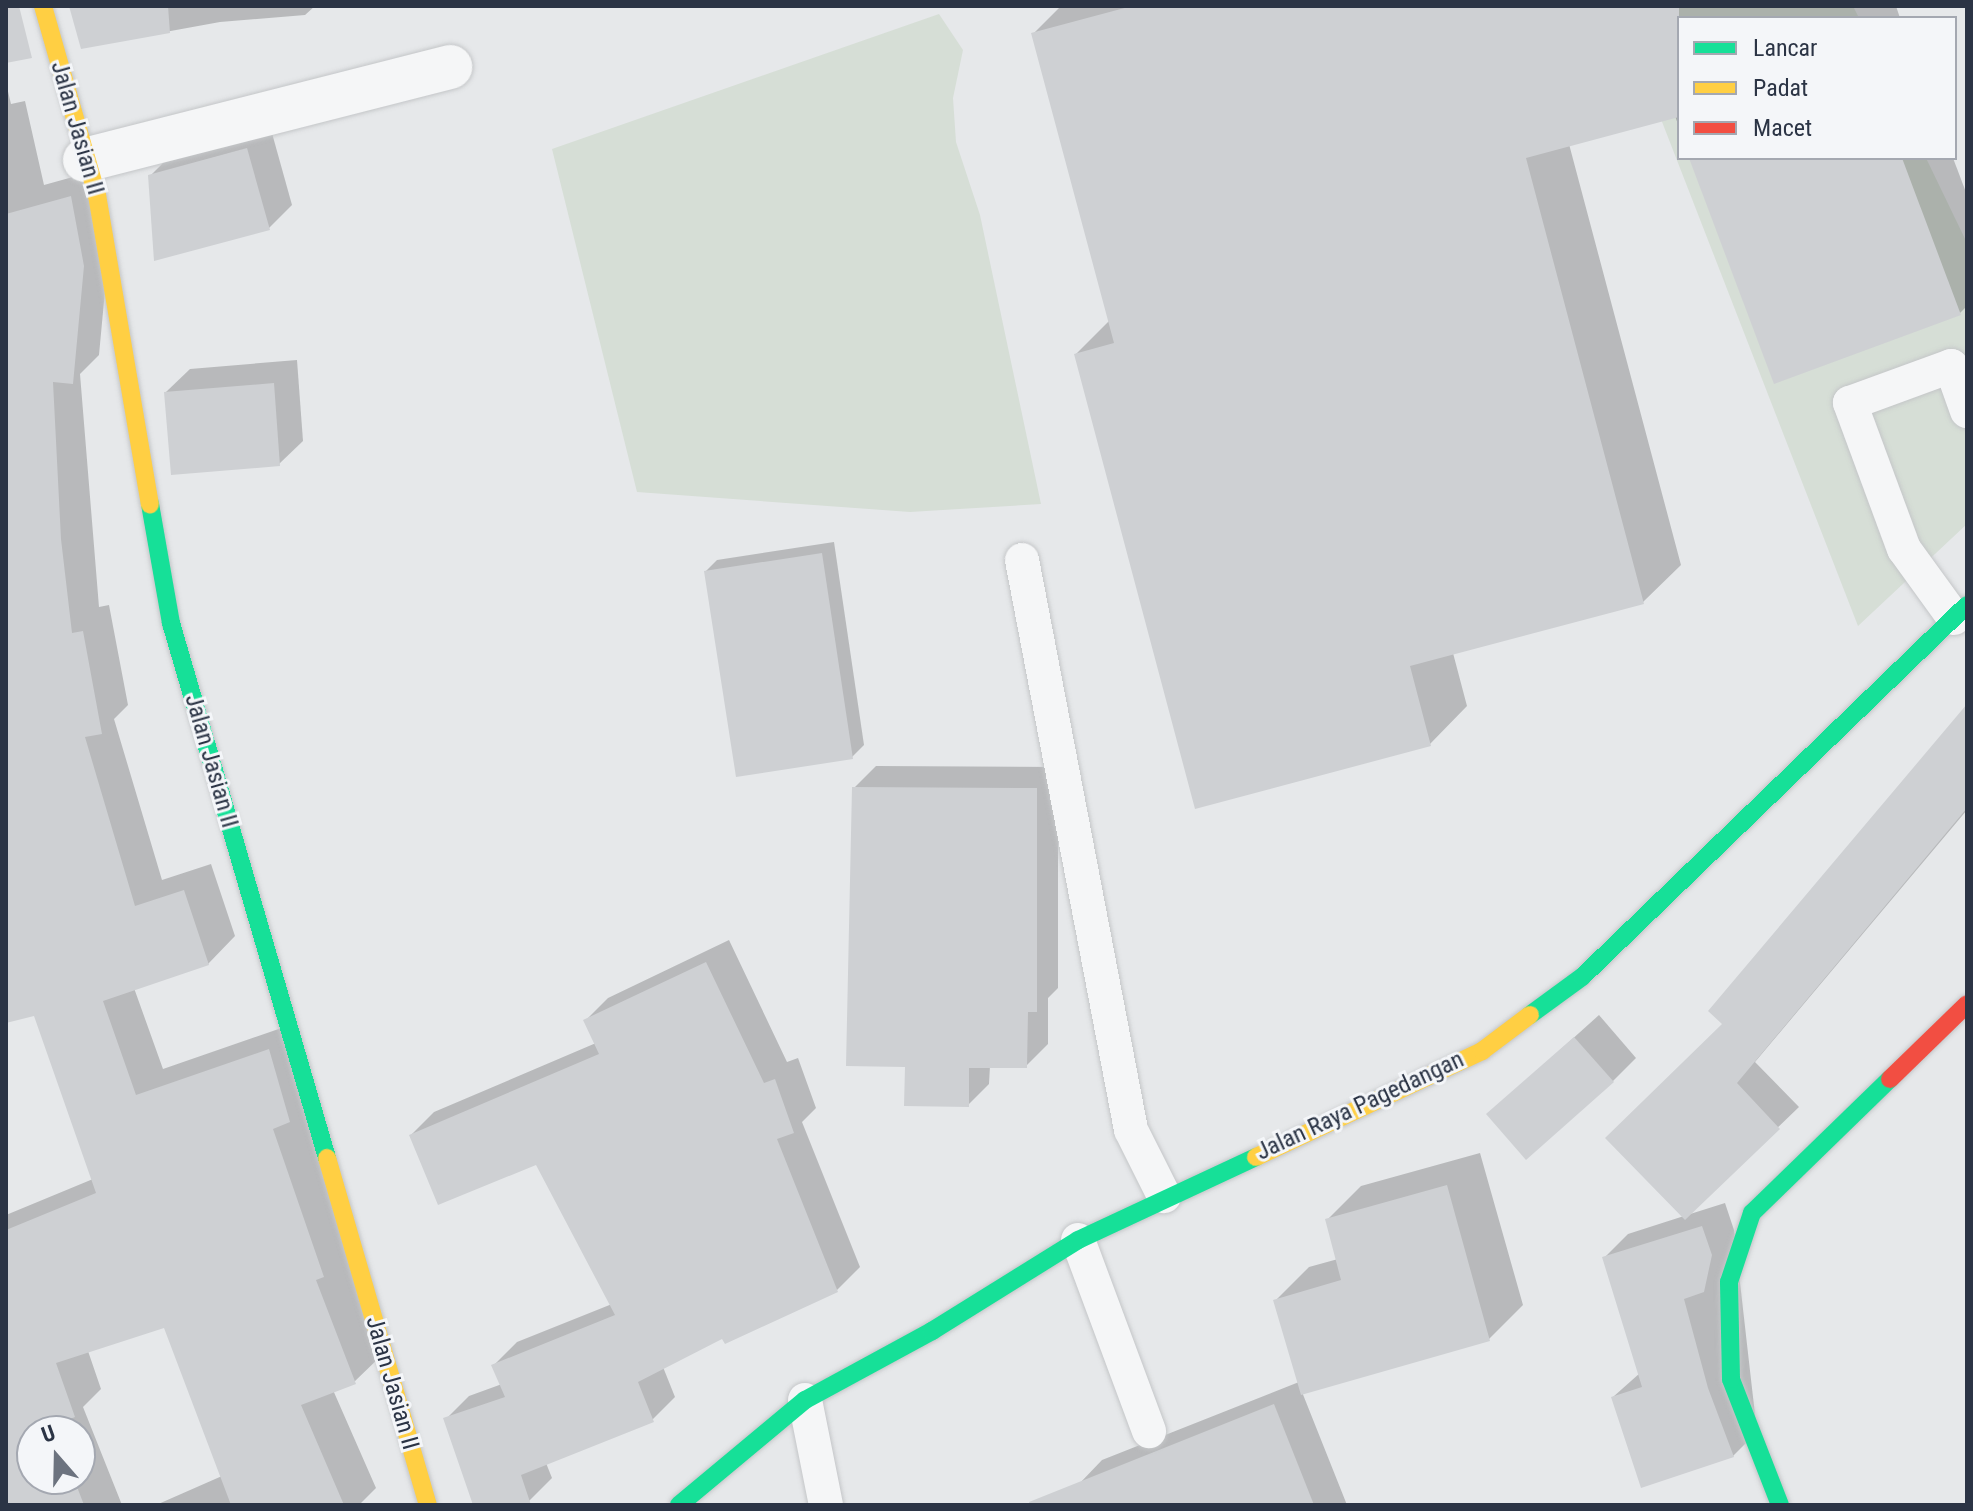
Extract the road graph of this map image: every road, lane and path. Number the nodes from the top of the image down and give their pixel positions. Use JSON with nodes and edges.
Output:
{"nodes":[{"id":1,"x":43,"y":6,"type":"edge"},
{"id":2,"x":450,"y":67,"type":"dead end"},
{"id":3,"x":85,"y":160,"type":"junction"},
{"id":4,"x":1967,"y":411,"type":"edge"},
{"id":5,"x":1022,"y":560,"type":"dead end"},
{"id":6,"x":1961,"y":611,"type":"edge"},
{"id":7,"x":1967,"y":1004,"type":"edge"},
{"id":8,"x":1164,"y":1196,"type":"junction"},
{"id":9,"x":1078,"y":1240,"type":"junction"},
{"id":10,"x":805,"y":1400,"type":"junction"},
{"id":11,"x":1149,"y":1431,"type":"dead end"},
{"id":12,"x":428,"y":1505,"type":"edge"},
{"id":13,"x":679,"y":1505,"type":"edge"},
{"id":14,"x":826,"y":1505,"type":"edge"},
{"id":15,"x":1780,"y":1505,"type":"edge"}],
"edges":[{"from":1,"to":3,"type":"street","name":"Jalan Jasian II"},
{"from":2,"to":3,"type":"street"},
{"from":3,"to":12,"type":"street","name":"Jalan Jasian II"},
{"from":4,"to":6,"type":"lane"},
{"from":5,"to":8,"type":"lane"},
{"from":6,"to":8,"type":"street","name":"Jalan Raya Pagedangan"},
{"from":7,"to":15,"type":"street"},
{"from":8,"to":9,"type":"street","name":"Jalan Raya Pagedangan"},
{"from":9,"to":10,"type":"street","name":"Jalan Raya Pagedangan"},
{"from":9,"to":11,"type":"lane"},
{"from":10,"to":13,"type":"street","name":"Jalan Raya Pagedangan"},
{"from":10,"to":14,"type":"lane"}]}
